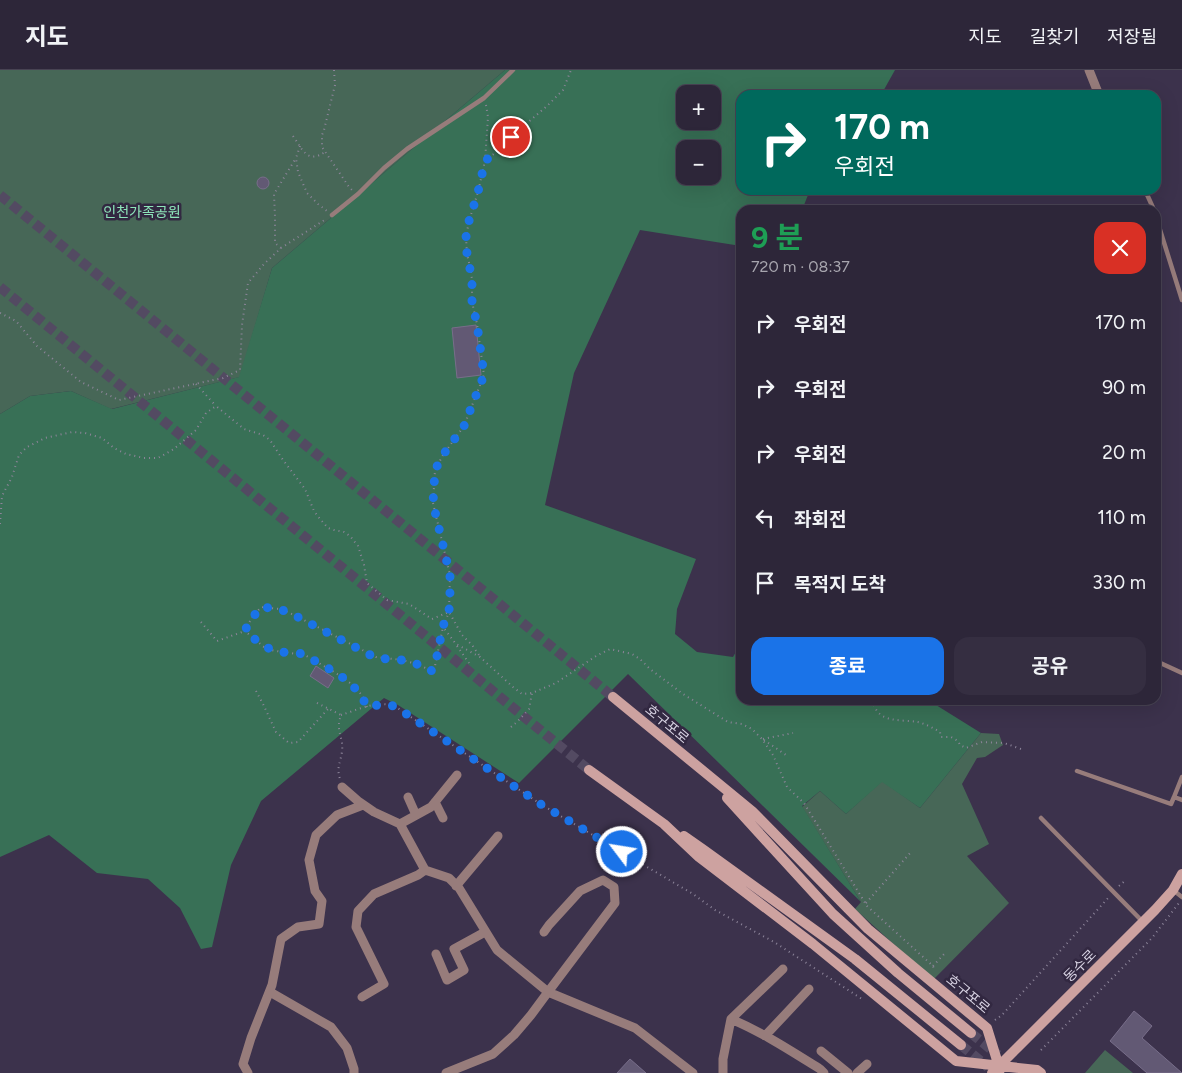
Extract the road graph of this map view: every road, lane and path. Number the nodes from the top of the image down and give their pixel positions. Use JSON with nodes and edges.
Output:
{"nodes":[{"id":1,"x":334,"y":70,"type":"edge"},
{"id":2,"x":513,"y":70,"type":"edge"},
{"id":3,"x":571,"y":70,"type":"edge"},
{"id":4,"x":1089,"y":70,"type":"edge"},
{"id":5,"x":1097,"y":90,"type":"edge"},
{"id":6,"x":484,"y":98,"type":"junction"},
{"id":7,"x":293,"y":136,"type":"dead end"},
{"id":8,"x":300,"y":146,"type":"junction"},
{"id":9,"x":325,"y":152,"type":"junction"},
{"id":10,"x":296,"y":158,"type":"junction"},
{"id":11,"x":485,"y":161,"type":"junction"},
{"id":12,"x":358,"y":194,"type":"junction"},
{"id":13,"x":332,"y":215,"type":"junction"},
{"id":14,"x":1161,"y":232,"type":"edge"},
{"id":15,"x":281,"y":248,"type":"junction"},
{"id":16,"x":1182,"y":300,"type":"edge"},
{"id":17,"x":0,"y":314,"type":"edge"},
{"id":18,"x":196,"y":384,"type":"junction"},
{"id":19,"x":216,"y":406,"type":"junction"},
{"id":20,"x":0,"y":524,"type":"edge"},
{"id":21,"x":449,"y":612,"type":"junction"},
{"id":22,"x":201,"y":622,"type":"dead end"},
{"id":23,"x":443,"y":626,"type":"junction"},
{"id":24,"x":245,"y":631,"type":"junction"},
{"id":25,"x":456,"y":644,"type":"junction"},
{"id":26,"x":480,"y":657,"type":"junction"},
{"id":27,"x":470,"y":663,"type":"dead end"},
{"id":28,"x":1161,"y":663,"type":"edge"},
{"id":29,"x":1182,"y":673,"type":"edge"},
{"id":30,"x":256,"y":691,"type":"dead end"},
{"id":31,"x":532,"y":693,"type":"junction"},
{"id":32,"x":612,"y":697,"type":"tunnel mouth"},
{"id":33,"x":317,"y":703,"type":"dead end"},
{"id":34,"x":874,"y":705,"type":"edge"},
{"id":35,"x":367,"y":707,"type":"junction"},
{"id":36,"x":328,"y":709,"type":"junction"},
{"id":37,"x":341,"y":715,"type":"junction"},
{"id":38,"x":511,"y":727,"type":"dead end"},
{"id":39,"x":793,"y":733,"type":"dead end"},
{"id":40,"x":762,"y":739,"type":"junction"},
{"id":41,"x":1020,"y":749,"type":"dead end"},
{"id":42,"x":786,"y":755,"type":"dead end"},
{"id":43,"x":588,"y":770,"type":"tunnel mouth"},
{"id":44,"x":1076,"y":771,"type":"dead end"},
{"id":45,"x":704,"y":773,"type":"junction"},
{"id":46,"x":457,"y":775,"type":"dead end"},
{"id":47,"x":1182,"y":777,"type":"edge"},
{"id":48,"x":342,"y":787,"type":"joint"},
{"id":49,"x":408,"y":797,"type":"dead end"},
{"id":50,"x":1174,"y":797,"type":"junction"},
{"id":51,"x":1182,"y":800,"type":"edge"},
{"id":52,"x":435,"y":802,"type":"junction"},
{"id":53,"x":363,"y":805,"type":"junction"},
{"id":54,"x":416,"y":816,"type":"junction"},
{"id":55,"x":443,"y":818,"type":"dead end"},
{"id":56,"x":1041,"y":818,"type":"dead end"},
{"id":57,"x":400,"y":824,"type":"junction"},
{"id":58,"x":664,"y":824,"type":"junction"},
{"id":59,"x":498,"y":836,"type":"dead end"},
{"id":60,"x":911,"y":852,"type":"dead end"},
{"id":61,"x":425,"y":870,"type":"junction"},
{"id":62,"x":1182,"y":874,"type":"edge"},
{"id":63,"x":1126,"y":880,"type":"dead end"},
{"id":64,"x":456,"y":886,"type":"junction"},
{"id":65,"x":1173,"y":890,"type":"junction"},
{"id":66,"x":1114,"y":892,"type":"junction"},
{"id":67,"x":1182,"y":898,"type":"edge"},
{"id":68,"x":1143,"y":922,"type":"junction"},
{"id":69,"x":485,"y":932,"type":"junction"},
{"id":70,"x":544,"y":932,"type":"dead end"},
{"id":71,"x":945,"y":952,"type":"dead end"},
{"id":72,"x":436,"y":954,"type":"dead end"},
{"id":73,"x":933,"y":966,"type":"dead end"},
{"id":74,"x":783,"y":969,"type":"dead end"},
{"id":75,"x":810,"y":988,"type":"dead end"},
{"id":76,"x":270,"y":992,"type":"junction"},
{"id":77,"x":548,"y":992,"type":"junction"},
{"id":78,"x":362,"y":997,"type":"dead end"},
{"id":79,"x":862,"y":999,"type":"dead end"},
{"id":80,"x":731,"y":1019,"type":"junction"},
{"id":81,"x":992,"y":1021,"type":"dead end"},
{"id":82,"x":971,"y":1033,"type":"tunnel mouth"},
{"id":83,"x":765,"y":1036,"type":"junction"},
{"id":84,"x":961,"y":1045,"type":"tunnel mouth"},
{"id":85,"x":1042,"y":1050,"type":"dead end"},
{"id":86,"x":821,"y":1051,"type":"dead end"},
{"id":87,"x":867,"y":1064,"type":"dead end"},
{"id":88,"x":997,"y":1071,"type":"edge"},
{"id":89,"x":248,"y":1073,"type":"edge"},
{"id":90,"x":354,"y":1073,"type":"edge"},
{"id":91,"x":446,"y":1073,"type":"edge"},
{"id":92,"x":693,"y":1073,"type":"edge"},
{"id":93,"x":723,"y":1073,"type":"edge"},
{"id":94,"x":824,"y":1073,"type":"edge"},
{"id":95,"x":848,"y":1073,"type":"edge"},
{"id":96,"x":857,"y":1073,"type":"edge"},
{"id":97,"x":1041,"y":1073,"type":"edge"}],
"edges":[{"from":1,"to":9,"type":"path"},
{"from":2,"to":6,"type":"lane"},
{"from":3,"to":11,"type":"path"},
{"from":4,"to":5,"type":"street"},
{"from":6,"to":11,"type":"path"},
{"from":6,"to":12,"type":"lane"},
{"from":7,"to":8,"type":"path"},
{"from":8,"to":9,"type":"path"},
{"from":8,"to":10,"type":"path"},
{"from":9,"to":12,"type":"path"},
{"from":10,"to":13,"type":"path"},
{"from":10,"to":15,"type":"path"},
{"from":11,"to":21,"type":"path"},
{"from":12,"to":13,"type":"lane"},
{"from":13,"to":15,"type":"path"},
{"from":14,"to":16,"type":"lane"},
{"from":15,"to":18,"type":"path"},
{"from":17,"to":18,"type":"path"},
{"from":18,"to":19,"type":"path"},
{"from":19,"to":20,"type":"path"},
{"from":19,"to":21,"type":"path"},
{"from":21,"to":23,"type":"path"},
{"from":21,"to":26,"type":"path"},
{"from":22,"to":24,"type":"path"},
{"from":23,"to":24,"type":"path"},
{"from":23,"to":25,"type":"path"},
{"from":24,"to":35,"type":"path"},
{"from":25,"to":26,"type":"path"},
{"from":25,"to":27,"type":"path"},
{"from":26,"to":31,"type":"path"},
{"from":28,"to":29,"type":"lane"},
{"from":30,"to":36,"type":"path"},
{"from":31,"to":38,"type":"path"},
{"from":31,"to":40,"type":"path"},
{"from":32,"to":45,"type":"main road","name":"호구포로"},
{"from":33,"to":36,"type":"path"},
{"from":34,"to":41,"type":"path"},
{"from":35,"to":37,"type":"path"},
{"from":35,"to":79,"type":"path"},
{"from":36,"to":37,"type":"path"},
{"from":37,"to":48,"type":"path"},
{"from":39,"to":40,"type":"path"},
{"from":40,"to":42,"type":"path"},
{"from":40,"to":60,"type":"path"},
{"from":43,"to":58,"type":"main road"},
{"from":44,"to":50,"type":"lane"},
{"from":45,"to":82,"type":"main road","name":"호구포로"},
{"from":45,"to":88,"type":"main road","name":"호구포로"},
{"from":46,"to":52,"type":"street"},
{"from":47,"to":50,"type":"lane"},
{"from":48,"to":53,"type":"street"},
{"from":49,"to":54,"type":"street"},
{"from":50,"to":51,"type":"lane"},
{"from":52,"to":54,"type":"street"},
{"from":52,"to":55,"type":"street"},
{"from":53,"to":57,"type":"street"},
{"from":53,"to":76,"type":"street"},
{"from":54,"to":57,"type":"street"},
{"from":56,"to":66,"type":"lane"},
{"from":57,"to":61,"type":"street"},
{"from":58,"to":84,"type":"main road"},
{"from":58,"to":88,"type":"main road"},
{"from":59,"to":64,"type":"street"},
{"from":61,"to":64,"type":"street"},
{"from":61,"to":78,"type":"street"},
{"from":62,"to":65,"type":"main road","name":"동수로"},
{"from":63,"to":66,"type":"path"},
{"from":64,"to":69,"type":"street"},
{"from":65,"to":67,"type":"lane"},
{"from":65,"to":68,"type":"main road","name":"동수로"},
{"from":66,"to":68,"type":"lane"},
{"from":66,"to":81,"type":"path"},
{"from":67,"to":85,"type":"path"},
{"from":68,"to":88,"type":"main road","name":"동수로"},
{"from":69,"to":72,"type":"street"},
{"from":69,"to":77,"type":"street"},
{"from":70,"to":77,"type":"street"},
{"from":71,"to":73,"type":"path"},
{"from":74,"to":80,"type":"street"},
{"from":75,"to":83,"type":"street"},
{"from":76,"to":89,"type":"street"},
{"from":76,"to":90,"type":"street"},
{"from":77,"to":91,"type":"street"},
{"from":77,"to":92,"type":"street"},
{"from":80,"to":83,"type":"street"},
{"from":80,"to":93,"type":"street"},
{"from":83,"to":94,"type":"street"},
{"from":86,"to":95,"type":"street"},
{"from":87,"to":96,"type":"street"},
{"from":88,"to":97,"type":"main road"}]}
